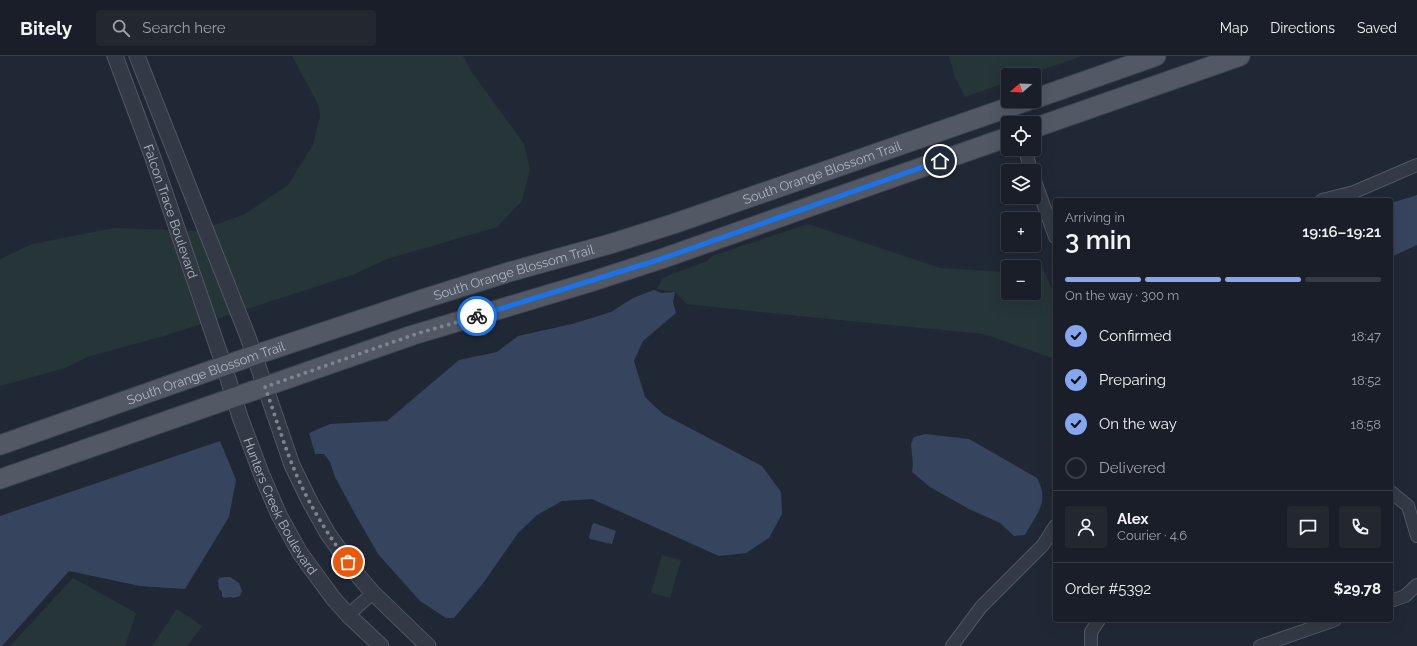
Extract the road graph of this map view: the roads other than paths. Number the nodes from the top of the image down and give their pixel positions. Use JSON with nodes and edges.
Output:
{"nodes":[{"id":1,"x":115,"y":56,"type":"edge"},
{"id":2,"x":137,"y":56,"type":"edge"},
{"id":3,"x":1156,"y":56,"type":"edge"},
{"id":4,"x":1240,"y":56,"type":"edge"},
{"id":5,"x":1041,"y":97,"type":"edge"},
{"id":6,"x":1020,"y":108,"type":"edge"},
{"id":7,"x":1012,"y":115,"type":"edge"},
{"id":8,"x":1041,"y":126,"type":"edge"},
{"id":9,"x":1001,"y":139,"type":"edge"},
{"id":10,"x":1417,"y":165,"type":"edge"},
{"id":11,"x":1041,"y":198,"type":"edge"},
{"id":12,"x":1330,"y":198,"type":"edge"},
{"id":13,"x":1053,"y":231,"type":"edge"},
{"id":14,"x":255,"y":356,"type":"junction"},
{"id":15,"x":224,"y":366,"type":"junction"},
{"id":16,"x":265,"y":387,"type":"junction"},
{"id":17,"x":234,"y":398,"type":"junction"},
{"id":18,"x":0,"y":444,"type":"edge"},
{"id":19,"x":0,"y":479,"type":"edge"},
{"id":20,"x":1393,"y":494,"type":"edge"},
{"id":21,"x":1053,"y":529,"type":"edge"},
{"id":22,"x":1417,"y":536,"type":"edge"},
{"id":23,"x":1417,"y":585,"type":"edge"},
{"id":24,"x":373,"y":593,"type":"junction"},
{"id":25,"x":1393,"y":600,"type":"edge"},
{"id":26,"x":348,"y":615,"type":"junction"},
{"id":27,"x":1098,"y":622,"type":"edge"},
{"id":28,"x":1329,"y":622,"type":"edge"},
{"id":29,"x":381,"y":646,"type":"edge"},
{"id":30,"x":428,"y":646,"type":"edge"},
{"id":31,"x":952,"y":646,"type":"edge"},
{"id":32,"x":1091,"y":646,"type":"edge"},
{"id":33,"x":1260,"y":646,"type":"edge"}],
"edges":[{"from":1,"to":15,"type":"street","name":"Falcon Trace Boulevard"},
{"from":2,"to":14,"type":"street","name":"Falcon Trace Boulevard"},
{"from":3,"to":5,"type":"main road"},
{"from":4,"to":8,"type":"main road"},
{"from":6,"to":7,"type":"main road","name":"South Orange Blossom Trail"},
{"from":7,"to":14,"type":"main road","name":"South Orange Blossom Trail"},
{"from":9,"to":16,"type":"main road"},
{"from":10,"to":12,"type":"street"},
{"from":11,"to":13,"type":"street"},
{"from":14,"to":15,"type":"main road","name":"South Orange Blossom Trail"},
{"from":14,"to":16,"type":"street","name":"Hunters Creek Boulevard"},
{"from":15,"to":17,"type":"street","name":"Hunters Creek Boulevard"},
{"from":15,"to":18,"type":"main road","name":"South Orange Blossom Trail"},
{"from":16,"to":17,"type":"main road"},
{"from":16,"to":24,"type":"street","name":"Hunters Creek Boulevard"},
{"from":17,"to":19,"type":"main road"},
{"from":17,"to":26,"type":"street","name":"Hunters Creek Boulevard"},
{"from":20,"to":22,"type":"street"},
{"from":21,"to":31,"type":"street"},
{"from":23,"to":25,"type":"street"},
{"from":24,"to":26,"type":"street"},
{"from":24,"to":30,"type":"street","name":"Hunters Creek Boulevard"},
{"from":26,"to":29,"type":"street","name":"Hunters Creek Boulevard"},
{"from":27,"to":32,"type":"street"},
{"from":28,"to":33,"type":"street"}]}
